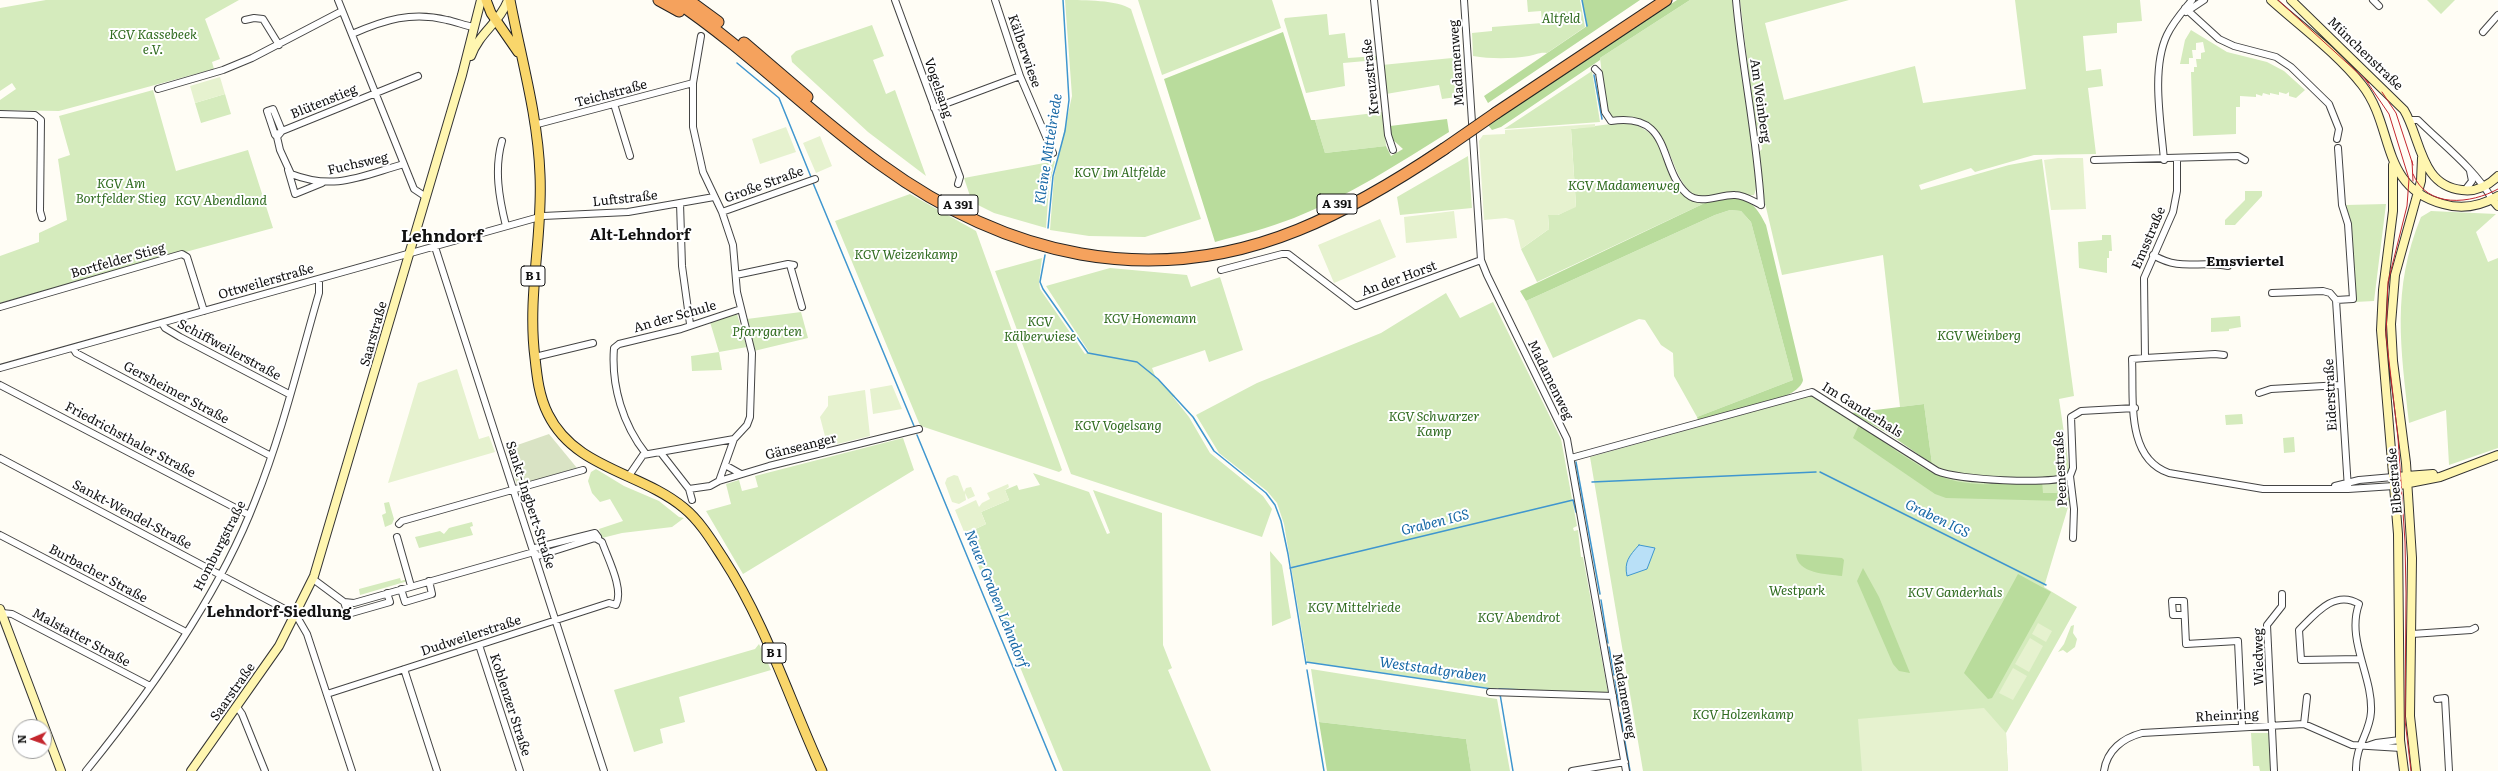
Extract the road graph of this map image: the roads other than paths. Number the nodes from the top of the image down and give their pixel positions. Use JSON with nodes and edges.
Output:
{"nodes":[{"id":1,"x":338,"y":0,"type":"edge"},
{"id":2,"x":481,"y":0,"type":"edge"},
{"id":3,"x":486,"y":0,"type":"edge"},
{"id":4,"x":509,"y":0,"type":"edge"},
{"id":5,"x":659,"y":0,"type":"edge"},
{"id":6,"x":674,"y":0,"type":"edge"},
{"id":7,"x":688,"y":0,"type":"edge"},
{"id":8,"x":895,"y":0,"type":"edge"},
{"id":9,"x":995,"y":0,"type":"edge"},
{"id":10,"x":1374,"y":0,"type":"edge"},
{"id":11,"x":1464,"y":0,"type":"edge"},
{"id":12,"x":1652,"y":0,"type":"edge"},
{"id":13,"x":1666,"y":0,"type":"edge"},
{"id":14,"x":1736,"y":0,"type":"edge"},
{"id":15,"x":2192,"y":0,"type":"edge"},
{"id":16,"x":2204,"y":0,"type":"edge"},
{"id":17,"x":2271,"y":0,"type":"edge"},
{"id":18,"x":2291,"y":0,"type":"edge"},
{"id":19,"x":2373,"y":0,"type":"edge"},
{"id":20,"x":2379,"y":6,"type":"dead end"},
{"id":21,"x":342,"y":10,"type":"junction"},
{"id":22,"x":2186,"y":10,"type":"junction"},
{"id":23,"x":2498,"y":15,"type":"edge"},
{"id":24,"x":246,"y":20,"type":"dead end"},
{"id":25,"x":495,"y":20,"type":"junction"},
{"id":26,"x":473,"y":27,"type":"junction"},
{"id":27,"x":2483,"y":32,"type":"dead end"},
{"id":28,"x":352,"y":34,"type":"junction"},
{"id":29,"x":701,"y":36,"type":"dead end"},
{"id":30,"x":728,"y":39,"type":"junction"},
{"id":31,"x":470,"y":42,"type":"junction"},
{"id":32,"x":279,"y":45,"type":"junction"},
{"id":33,"x":472,"y":52,"type":"junction"},
{"id":34,"x":1595,"y":69,"type":"dead end"},
{"id":35,"x":524,"y":71,"type":"junction"},
{"id":36,"x":462,"y":75,"type":"junction"},
{"id":37,"x":418,"y":76,"type":"dead end"},
{"id":38,"x":1020,"y":76,"type":"junction"},
{"id":39,"x":693,"y":83,"type":"junction"},
{"id":40,"x":158,"y":89,"type":"dead end"},
{"id":41,"x":375,"y":93,"type":"junction"},
{"id":42,"x":614,"y":104,"type":"junction"},
{"id":43,"x":934,"y":108,"type":"junction"},
{"id":44,"x":1495,"y":110,"type":"junction"},
{"id":45,"x":0,"y":114,"type":"edge"},
{"id":46,"x":2410,"y":120,"type":"junction"},
{"id":47,"x":534,"y":125,"type":"junction"},
{"id":48,"x":2337,"y":139,"type":"dead end"},
{"id":49,"x":502,"y":141,"type":"dead end"},
{"id":50,"x":2338,"y":148,"type":"dead end"},
{"id":51,"x":1393,"y":150,"type":"dead end"},
{"id":52,"x":1053,"y":154,"type":"dead end"},
{"id":53,"x":630,"y":156,"type":"dead end"},
{"id":54,"x":2422,"y":158,"type":"junction"},
{"id":55,"x":2177,"y":159,"type":"junction"},
{"id":56,"x":2094,"y":160,"type":"dead end"},
{"id":57,"x":2164,"y":160,"type":"junction"},
{"id":58,"x":2245,"y":160,"type":"dead end"},
{"id":59,"x":404,"y":164,"type":"junction"},
{"id":60,"x":2393,"y":165,"type":"junction"},
{"id":61,"x":288,"y":170,"type":"junction"},
{"id":62,"x":2469,"y":170,"type":"junction"},
{"id":63,"x":2498,"y":176,"type":"edge"},
{"id":64,"x":815,"y":179,"type":"dead end"},
{"id":65,"x":322,"y":183,"type":"junction"},
{"id":66,"x":958,"y":184,"type":"dead end"},
{"id":67,"x":2485,"y":186,"type":"junction"},
{"id":68,"x":2462,"y":190,"type":"junction"},
{"id":69,"x":2418,"y":193,"type":"junction"},
{"id":70,"x":426,"y":197,"type":"junction"},
{"id":71,"x":714,"y":197,"type":"junction"},
{"id":72,"x":2426,"y":198,"type":"junction"},
{"id":73,"x":2496,"y":200,"type":"edge"},
{"id":74,"x":680,"y":203,"type":"junction"},
{"id":75,"x":2414,"y":205,"type":"junction"},
{"id":76,"x":722,"y":212,"type":"junction"},
{"id":77,"x":42,"y":218,"type":"dead end"},
{"id":78,"x":538,"y":218,"type":"junction"},
{"id":79,"x":506,"y":226,"type":"junction"},
{"id":80,"x":435,"y":247,"type":"junction"},
{"id":81,"x":1205,"y":252,"type":"junction"},
{"id":82,"x":410,"y":253,"type":"junction"},
{"id":83,"x":2153,"y":255,"type":"junction"},
{"id":84,"x":1481,"y":260,"type":"junction"},
{"id":85,"x":2228,"y":266,"type":"dead end"},
{"id":86,"x":1221,"y":270,"type":"dead end"},
{"id":87,"x":736,"y":275,"type":"junction"},
{"id":88,"x":319,"y":279,"type":"junction"},
{"id":89,"x":2272,"y":293,"type":"dead end"},
{"id":90,"x":2336,"y":300,"type":"junction"},
{"id":91,"x":0,"y":307,"type":"edge"},
{"id":92,"x":802,"y":307,"type":"dead end"},
{"id":93,"x":741,"y":309,"type":"junction"},
{"id":94,"x":204,"y":311,"type":"junction"},
{"id":95,"x":162,"y":323,"type":"junction"},
{"id":96,"x":690,"y":324,"type":"junction"},
{"id":97,"x":593,"y":343,"type":"dead end"},
{"id":98,"x":73,"y":348,"type":"junction"},
{"id":99,"x":2224,"y":355,"type":"dead end"},
{"id":100,"x":535,"y":357,"type":"junction"},
{"id":101,"x":2145,"y":358,"type":"junction"},
{"id":102,"x":0,"y":368,"type":"edge"},
{"id":103,"x":0,"y":384,"type":"edge"},
{"id":104,"x":2341,"y":385,"type":"junction"},
{"id":105,"x":2259,"y":393,"type":"dead end"},
{"id":106,"x":289,"y":394,"type":"junction"},
{"id":107,"x":2135,"y":408,"type":"junction"},
{"id":108,"x":919,"y":429,"type":"dead end"},
{"id":109,"x":734,"y":439,"type":"junction"},
{"id":110,"x":662,"y":453,"type":"junction"},
{"id":111,"x":646,"y":454,"type":"junction"},
{"id":112,"x":2498,"y":455,"type":"edge"},
{"id":113,"x":271,"y":456,"type":"junction"},
{"id":114,"x":0,"y":458,"type":"edge"},
{"id":115,"x":1571,"y":458,"type":"junction"},
{"id":116,"x":726,"y":465,"type":"junction"},
{"id":117,"x":583,"y":470,"type":"dead end"},
{"id":118,"x":741,"y":474,"type":"junction"},
{"id":119,"x":2070,"y":476,"type":"junction"},
{"id":120,"x":2393,"y":476,"type":"junction"},
{"id":121,"x":628,"y":477,"type":"junction"},
{"id":122,"x":2408,"y":480,"type":"junction"},
{"id":123,"x":718,"y":481,"type":"junction"},
{"id":124,"x":2348,"y":486,"type":"junction"},
{"id":125,"x":2394,"y":486,"type":"junction"},
{"id":126,"x":514,"y":489,"type":"junction"},
{"id":127,"x":689,"y":489,"type":"junction"},
{"id":128,"x":692,"y":500,"type":"dead end"},
{"id":129,"x":249,"y":515,"type":"junction"},
{"id":130,"x":399,"y":524,"type":"dead end"},
{"id":131,"x":0,"y":535,"type":"edge"},
{"id":132,"x":397,"y":537,"type":"dead end"},
{"id":133,"x":2073,"y":538,"type":"dead end"},
{"id":134,"x":534,"y":552,"type":"junction"},
{"id":135,"x":220,"y":574,"type":"junction"},
{"id":136,"x":313,"y":579,"type":"junction"},
{"id":137,"x":429,"y":581,"type":"junction"},
{"id":138,"x":411,"y":586,"type":"junction"},
{"id":139,"x":401,"y":589,"type":"junction"},
{"id":140,"x":387,"y":593,"type":"junction"},
{"id":141,"x":2282,"y":594,"type":"dead end"},
{"id":142,"x":344,"y":602,"type":"junction"},
{"id":143,"x":1,"y":611,"type":"edge"},
{"id":144,"x":296,"y":615,"type":"junction"},
{"id":145,"x":2184,"y":615,"type":"dead end"},
{"id":146,"x":556,"y":620,"type":"junction"},
{"id":147,"x":2475,"y":628,"type":"dead end"},
{"id":148,"x":186,"y":632,"type":"junction"},
{"id":149,"x":2412,"y":634,"type":"junction"},
{"id":150,"x":479,"y":645,"type":"junction"},
{"id":151,"x":2360,"y":659,"type":"junction"},
{"id":152,"x":404,"y":669,"type":"junction"},
{"id":153,"x":150,"y":686,"type":"junction"},
{"id":154,"x":1490,"y":692,"type":"dead end"},
{"id":155,"x":327,"y":694,"type":"junction"},
{"id":156,"x":1613,"y":696,"type":"junction"},
{"id":157,"x":2306,"y":697,"type":"dead end"},
{"id":158,"x":2437,"y":698,"type":"dead end"},
{"id":159,"x":237,"y":708,"type":"junction"},
{"id":160,"x":2304,"y":724,"type":"junction"},
{"id":161,"x":2272,"y":725,"type":"junction"},
{"id":162,"x":2242,"y":726,"type":"junction"},
{"id":163,"x":2401,"y":744,"type":"junction"},
{"id":164,"x":2359,"y":746,"type":"junction"},
{"id":165,"x":1625,"y":762,"type":"junction"},
{"id":166,"x":61,"y":771,"type":"edge"},
{"id":167,"x":86,"y":771,"type":"edge"},
{"id":168,"x":191,"y":771,"type":"edge"},
{"id":169,"x":265,"y":771,"type":"edge"},
{"id":170,"x":352,"y":771,"type":"edge"},
{"id":171,"x":438,"y":771,"type":"edge"},
{"id":172,"x":520,"y":771,"type":"edge"},
{"id":173,"x":604,"y":771,"type":"edge"},
{"id":174,"x":822,"y":771,"type":"edge"},
{"id":175,"x":1572,"y":771,"type":"edge"},
{"id":176,"x":1626,"y":771,"type":"edge"},
{"id":177,"x":2104,"y":771,"type":"edge"},
{"id":178,"x":2274,"y":771,"type":"edge"},
{"id":179,"x":2356,"y":771,"type":"edge"},
{"id":180,"x":2404,"y":771,"type":"edge"},
{"id":181,"x":2416,"y":771,"type":"edge"},
{"id":182,"x":2449,"y":771,"type":"edge"}],
"edges":[{"from":1,"to":21,"type":"street"},
{"from":2,"to":26,"type":"street","name":"Saarstraße"},
{"from":3,"to":25,"type":"main road","number":"B 1"},
{"from":4,"to":25,"type":"street","name":"Saarstraße"},
{"from":4,"to":35,"type":"main road","number":"B 1"},
{"from":5,"to":30,"type":"highway"},
{"from":6,"to":30,"type":"highway","number":"A 391"},
{"from":7,"to":81,"type":"highway","number":"A 391"},
{"from":8,"to":43,"type":"street","name":"Vogelsang"},
{"from":9,"to":38,"type":"street","name":"Kälberwiese"},
{"from":10,"to":51,"type":"street","name":"Kreuzstraße"},
{"from":11,"to":84,"type":"street","name":"Madamenweg"},
{"from":12,"to":44,"type":"highway","number":"A 391"},
{"from":13,"to":44,"type":"highway","number":"A 391"},
{"from":14,"to":34,"type":"street","name":"Am Weinberg"},
{"from":15,"to":22,"type":"street"},
{"from":16,"to":22,"type":"street"},
{"from":17,"to":60,"type":"street","name":"Münchenstraße"},
{"from":18,"to":46,"type":"street","name":"Münchenstraße"},
{"from":19,"to":20,"type":"street"},
{"from":21,"to":28,"type":"street"},
{"from":21,"to":32,"type":"street"},
{"from":22,"to":48,"type":"street"},
{"from":22,"to":57,"type":"street"},
{"from":23,"to":27,"type":"street"},
{"from":24,"to":32,"type":"street"},
{"from":25,"to":33,"type":"street","name":"Saarstraße"},
{"from":25,"to":35,"type":"main road","number":"B 1"},
{"from":26,"to":28,"type":"street"},
{"from":26,"to":31,"type":"street","name":"Saarstraße"},
{"from":28,"to":41,"type":"street"},
{"from":29,"to":39,"type":"street","name":"Große Straße"},
{"from":30,"to":81,"type":"highway","number":"A 391"},
{"from":31,"to":33,"type":"street","name":"Saarstraße"},
{"from":31,"to":36,"type":"street","name":"Saarstraße"},
{"from":32,"to":40,"type":"street"},
{"from":33,"to":36,"type":"street","name":"Saarstraße"},
{"from":35,"to":47,"type":"main road","number":"B 1"},
{"from":36,"to":70,"type":"street","name":"Saarstraße"},
{"from":37,"to":41,"type":"street","name":"Blütenstieg"},
{"from":38,"to":43,"type":"street"},
{"from":38,"to":52,"type":"street","name":"Kälberwiese"},
{"from":39,"to":42,"type":"street","name":"Teichstraße"},
{"from":39,"to":71,"type":"street","name":"Große Straße"},
{"from":41,"to":59,"type":"street"},
{"from":41,"to":61,"type":"street","name":"Blütenstieg"},
{"from":42,"to":47,"type":"street","name":"Teichstraße"},
{"from":42,"to":53,"type":"street"},
{"from":43,"to":66,"type":"street","name":"Vogelsang"},
{"from":44,"to":81,"type":"highway","number":"A 391","bridge":true},
{"from":45,"to":77,"type":"street"},
{"from":46,"to":54,"type":"street","name":"Münchenstraße"},
{"from":46,"to":62,"type":"street"},
{"from":47,"to":78,"type":"main road","number":"B 1"},
{"from":49,"to":79,"type":"street"},
{"from":50,"to":90,"type":"street"},
{"from":54,"to":68,"type":"street"},
{"from":54,"to":69,"type":"street","name":"Elbestraße"},
{"from":55,"to":57,"type":"street"},
{"from":55,"to":58,"type":"street"},
{"from":55,"to":83,"type":"street","name":"Emsstraße"},
{"from":56,"to":57,"type":"street"},
{"from":59,"to":65,"type":"street","name":"Fuchsweg"},
{"from":59,"to":70,"type":"street"},
{"from":60,"to":69,"type":"street"},
{"from":60,"to":120,"type":"street","name":"Elbestraße"},
{"from":61,"to":65,"type":"street","name":"Fuchsweg"},
{"from":61,"to":65,"type":"street"},
{"from":62,"to":67,"type":"street"},
{"from":62,"to":68,"type":"street"},
{"from":63,"to":67,"type":"street"},
{"from":64,"to":76,"type":"street","name":"Große Straße"},
{"from":67,"to":68,"type":"street"},
{"from":67,"to":73,"type":"street"},
{"from":69,"to":72,"type":"street"},
{"from":69,"to":75,"type":"street","name":"Elbestraße"},
{"from":70,"to":82,"type":"street","name":"Saarstraße"},
{"from":71,"to":74,"type":"street","name":"Luftstraße"},
{"from":71,"to":76,"type":"street","name":"Große Straße"},
{"from":72,"to":73,"type":"street"},
{"from":72,"to":75,"type":"street"},
{"from":74,"to":78,"type":"street","name":"Luftstraße"},
{"from":74,"to":96,"type":"street"},
{"from":75,"to":122,"type":"street","name":"Elbestraße"},
{"from":76,"to":87,"type":"street","name":"Große Straße"},
{"from":78,"to":79,"type":"street","name":"Ottweilerstraße"},
{"from":78,"to":100,"type":"main road","number":"B 1"},
{"from":79,"to":80,"type":"street","name":"Ottweilerstraße"},
{"from":80,"to":82,"type":"street","name":"Ottweilerstraße"},
{"from":80,"to":126,"type":"street","name":"Sankt-Ingbert-Straße"},
{"from":82,"to":88,"type":"street","name":"Ottweilerstraße"},
{"from":82,"to":136,"type":"street","name":"Saarstraße"},
{"from":83,"to":85,"type":"street"},
{"from":83,"to":101,"type":"street","name":"Emsstraße"},
{"from":84,"to":86,"type":"street","name":"An der Horst"},
{"from":84,"to":115,"type":"street","name":"Madamenweg"},
{"from":87,"to":92,"type":"street"},
{"from":87,"to":93,"type":"street","name":"Große Straße"},
{"from":88,"to":94,"type":"street","name":"Ottweilerstraße"},
{"from":88,"to":106,"type":"street","name":"Homburgstraße"},
{"from":89,"to":90,"type":"street"},
{"from":90,"to":104,"type":"street","name":"Eiderstraße"},
{"from":91,"to":94,"type":"street","name":"Bortfelder Stieg"},
{"from":93,"to":96,"type":"street","name":"An der Schule"},
{"from":93,"to":109,"type":"street","name":"Große Straße"},
{"from":94,"to":95,"type":"street","name":"Ottweilerstraße"},
{"from":95,"to":98,"type":"street","name":"Ottweilerstraße"},
{"from":95,"to":106,"type":"street","name":"Schiffweilerstraße"},
{"from":96,"to":111,"type":"street","name":"An der Schule"},
{"from":97,"to":100,"type":"street"},
{"from":98,"to":102,"type":"street","name":"Ottweilerstraße"},
{"from":98,"to":113,"type":"street","name":"Gersheimer Straße"},
{"from":99,"to":101,"type":"street"},
{"from":100,"to":121,"type":"main road","number":"B 1"},
{"from":101,"to":107,"type":"street"},
{"from":103,"to":129,"type":"street","name":"Friedrichsthaler Straße"},
{"from":104,"to":105,"type":"street"},
{"from":104,"to":124,"type":"street","name":"Eiderstraße"},
{"from":106,"to":113,"type":"street","name":"Homburgstraße"},
{"from":107,"to":119,"type":"street","name":"Peenestraße"},
{"from":107,"to":124,"type":"street"},
{"from":108,"to":118,"type":"street","name":"Gänseanger"},
{"from":109,"to":110,"type":"street"},
{"from":109,"to":116,"type":"street","name":"Große Straße"},
{"from":110,"to":111,"type":"street"},
{"from":110,"to":127,"type":"street"},
{"from":111,"to":121,"type":"street"},
{"from":112,"to":122,"type":"street"},
{"from":113,"to":129,"type":"street","name":"Homburgstraße"},
{"from":114,"to":135,"type":"street","name":"Sankt-Wendel-Straße"},
{"from":115,"to":119,"type":"street","name":"Im Ganderhals"},
{"from":115,"to":156,"type":"street","name":"Madamenweg"},
{"from":116,"to":118,"type":"street"},
{"from":116,"to":123,"type":"street","name":"Große Straße"},
{"from":117,"to":126,"type":"street"},
{"from":118,"to":123,"type":"street","name":"Gänseanger"},
{"from":119,"to":133,"type":"street","name":"Peenestraße"},
{"from":120,"to":122,"type":"street"},
{"from":120,"to":124,"type":"street"},
{"from":120,"to":125,"type":"street","name":"Elbestraße"},
{"from":121,"to":174,"type":"main road","number":"B 1"},
{"from":122,"to":125,"type":"street"},
{"from":122,"to":149,"type":"street","name":"Elbestraße"},
{"from":123,"to":127,"type":"street","name":"Gänseanger"},
{"from":124,"to":125,"type":"street"},
{"from":125,"to":163,"type":"street","name":"Elbestraße"},
{"from":126,"to":130,"type":"street"},
{"from":126,"to":134,"type":"street","name":"Sankt-Ingbert-Straße"},
{"from":127,"to":128,"type":"street"},
{"from":129,"to":135,"type":"street","name":"Homburgstraße"},
{"from":131,"to":148,"type":"street","name":"Burbacher Straße"},
{"from":132,"to":138,"type":"street"},
{"from":134,"to":137,"type":"street"},
{"from":134,"to":146,"type":"street","name":"Sankt-Ingbert-Straße"},
{"from":134,"to":146,"type":"street","name":"Dudweilerstraße"},
{"from":135,"to":144,"type":"street","name":"Sankt-Wendel-Straße"},
{"from":135,"to":148,"type":"street","name":"Homburgstraße"},
{"from":136,"to":142,"type":"street"},
{"from":136,"to":144,"type":"street","name":"Saarstraße"},
{"from":137,"to":138,"type":"street"},
{"from":137,"to":139,"type":"street"},
{"from":138,"to":139,"type":"street"},
{"from":139,"to":140,"type":"street"},
{"from":140,"to":142,"type":"street"},
{"from":140,"to":142,"type":"street"},
{"from":141,"to":161,"type":"street","name":"Wiedweg"},
{"from":143,"to":153,"type":"street","name":"Malstatter Straße"},
{"from":143,"to":166,"type":"street"},
{"from":144,"to":155,"type":"street"},
{"from":144,"to":159,"type":"street","name":"Saarstraße"},
{"from":145,"to":162,"type":"street"},
{"from":146,"to":150,"type":"street","name":"Dudweilerstraße"},
{"from":146,"to":173,"type":"street","name":"Sankt-Ingbert-Straße"},
{"from":147,"to":149,"type":"street"},
{"from":148,"to":153,"type":"street","name":"Homburgstraße"},
{"from":149,"to":181,"type":"street","name":"Elbestraße"},
{"from":150,"to":152,"type":"street","name":"Dudweilerstraße"},
{"from":150,"to":172,"type":"street","name":"Koblenzer Straße"},
{"from":151,"to":151,"type":"street"},
{"from":151,"to":164,"type":"street"},
{"from":152,"to":155,"type":"street","name":"Dudweilerstraße"},
{"from":152,"to":171,"type":"street"},
{"from":153,"to":167,"type":"street","name":"Homburgstraße"},
{"from":154,"to":156,"type":"street"},
{"from":155,"to":170,"type":"street"},
{"from":156,"to":165,"type":"street","name":"Madamenweg"},
{"from":157,"to":160,"type":"street"},
{"from":158,"to":182,"type":"street"},
{"from":159,"to":168,"type":"street","name":"Saarstraße"},
{"from":159,"to":169,"type":"street"},
{"from":160,"to":161,"type":"street","name":"Rheinring"},
{"from":160,"to":164,"type":"street","name":"Rheinring"},
{"from":161,"to":162,"type":"street","name":"Rheinring"},
{"from":161,"to":178,"type":"street","name":"Wiedweg"},
{"from":162,"to":177,"type":"street","name":"Rheinring"},
{"from":163,"to":164,"type":"street","name":"Rheinring"},
{"from":163,"to":180,"type":"street","name":"Elbestraße"},
{"from":164,"to":179,"type":"street"},
{"from":165,"to":175,"type":"street"},
{"from":165,"to":176,"type":"street","name":"Madamenweg"}]}
